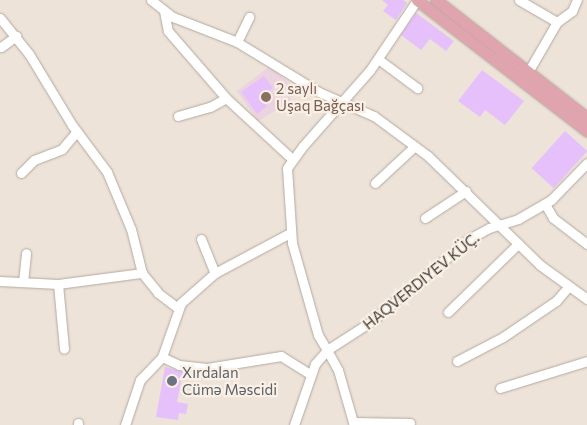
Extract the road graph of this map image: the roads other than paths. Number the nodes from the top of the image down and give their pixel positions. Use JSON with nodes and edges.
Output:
{"nodes":[{"id":1,"x":151,"y":0,"type":"edge"},
{"id":2,"x":417,"y":0,"type":"edge"},
{"id":3,"x":436,"y":0,"type":"edge"},
{"id":4,"x":519,"y":0,"type":"edge"},
{"id":5,"x":577,"y":0,"type":"edge"},
{"id":6,"x":164,"y":11,"type":"junction"},
{"id":7,"x":249,"y":17,"type":"dead end"},
{"id":8,"x":0,"y":18,"type":"edge"},
{"id":9,"x":557,"y":22,"type":"junction"},
{"id":10,"x":16,"y":36,"type":"junction"},
{"id":11,"x":237,"y":42,"type":"junction"},
{"id":12,"x":1,"y":47,"type":"edge"},
{"id":13,"x":378,"y":59,"type":"junction"},
{"id":14,"x":528,"y":72,"type":"junction"},
{"id":15,"x":417,"y":88,"type":"dead end"},
{"id":16,"x":226,"y":98,"type":"junction"},
{"id":17,"x":344,"y":101,"type":"junction"},
{"id":18,"x":178,"y":116,"type":"dead end"},
{"id":19,"x":587,"y":118,"type":"edge"},
{"id":20,"x":77,"y":131,"type":"junction"},
{"id":21,"x":587,"y":131,"type":"edge"},
{"id":22,"x":415,"y":146,"type":"junction"},
{"id":23,"x":292,"y":159,"type":"junction"},
{"id":24,"x":587,"y":163,"type":"edge"},
{"id":25,"x":21,"y":173,"type":"dead end"},
{"id":26,"x":374,"y":183,"type":"dead end"},
{"id":27,"x":466,"y":191,"type":"junction"},
{"id":28,"x":544,"y":204,"type":"junction"},
{"id":29,"x":425,"y":218,"type":"dead end"},
{"id":30,"x":499,"y":224,"type":"junction"},
{"id":31,"x":290,"y":233,"type":"junction"},
{"id":32,"x":202,"y":239,"type":"dead end"},
{"id":33,"x":518,"y":244,"type":"junction"},
{"id":34,"x":587,"y":244,"type":"edge"},
{"id":35,"x":26,"y":253,"type":"dead end"},
{"id":36,"x":142,"y":273,"type":"junction"},
{"id":37,"x":215,"y":273,"type":"junction"},
{"id":38,"x":0,"y":281,"type":"edge"},
{"id":39,"x":23,"y":282,"type":"junction"},
{"id":40,"x":58,"y":284,"type":"junction"},
{"id":41,"x":568,"y":287,"type":"junction"},
{"id":42,"x":587,"y":299,"type":"edge"},
{"id":43,"x":178,"y":308,"type":"junction"},
{"id":44,"x":448,"y":312,"type":"dead end"},
{"id":45,"x":64,"y":349,"type":"dead end"},
{"id":46,"x":327,"y":350,"type":"junction"},
{"id":47,"x":162,"y":357,"type":"junction"},
{"id":48,"x":457,"y":361,"type":"dead end"},
{"id":49,"x":587,"y":361,"type":"edge"},
{"id":50,"x":310,"y":374,"type":"junction"},
{"id":51,"x":500,"y":388,"type":"dead end"},
{"id":52,"x":410,"y":423,"type":"dead end"},
{"id":53,"x":125,"y":425,"type":"edge"},
{"id":54,"x":294,"y":425,"type":"edge"}],
"edges":[{"from":1,"to":6,"type":"street"},
{"from":2,"to":13,"type":"street"},
{"from":2,"to":21,"type":"main road"},
{"from":3,"to":14,"type":"main road"},
{"from":4,"to":9,"type":"street"},
{"from":5,"to":9,"type":"street"},
{"from":6,"to":11,"type":"street"},
{"from":6,"to":16,"type":"street"},
{"from":7,"to":11,"type":"street"},
{"from":8,"to":10,"type":"street"},
{"from":9,"to":14,"type":"street"},
{"from":10,"to":12,"type":"street"},
{"from":10,"to":20,"type":"street"},
{"from":11,"to":17,"type":"street"},
{"from":13,"to":15,"type":"street"},
{"from":13,"to":17,"type":"street"},
{"from":14,"to":19,"type":"main road"},
{"from":16,"to":18,"type":"street"},
{"from":16,"to":23,"type":"street"},
{"from":17,"to":22,"type":"street"},
{"from":17,"to":23,"type":"street"},
{"from":20,"to":25,"type":"street"},
{"from":20,"to":36,"type":"street"},
{"from":22,"to":26,"type":"street"},
{"from":22,"to":27,"type":"street"},
{"from":23,"to":31,"type":"street"},
{"from":24,"to":28,"type":"street","name":"HAQVERDIYEV KÜÇ."},
{"from":27,"to":29,"type":"street"},
{"from":27,"to":30,"type":"street"},
{"from":28,"to":30,"type":"street","name":"HAQVERDIYEV KÜÇ."},
{"from":28,"to":34,"type":"street"},
{"from":30,"to":33,"type":"street"},
{"from":30,"to":46,"type":"street","name":"HAQVERDIYEV KÜÇ."},
{"from":31,"to":37,"type":"street"},
{"from":31,"to":46,"type":"street"},
{"from":32,"to":37,"type":"street"},
{"from":33,"to":41,"type":"street"},
{"from":33,"to":44,"type":"street"},
{"from":35,"to":39,"type":"street"},
{"from":36,"to":40,"type":"street"},
{"from":36,"to":43,"type":"street"},
{"from":37,"to":43,"type":"street"},
{"from":38,"to":39,"type":"street"},
{"from":39,"to":40,"type":"street"},
{"from":40,"to":45,"type":"street"},
{"from":41,"to":42,"type":"street"},
{"from":41,"to":48,"type":"street"},
{"from":43,"to":47,"type":"street"},
{"from":46,"to":50,"type":"street"},
{"from":46,"to":52,"type":"street"},
{"from":47,"to":50,"type":"street"},
{"from":47,"to":53,"type":"street"},
{"from":49,"to":51,"type":"street"},
{"from":50,"to":54,"type":"street"}]}
